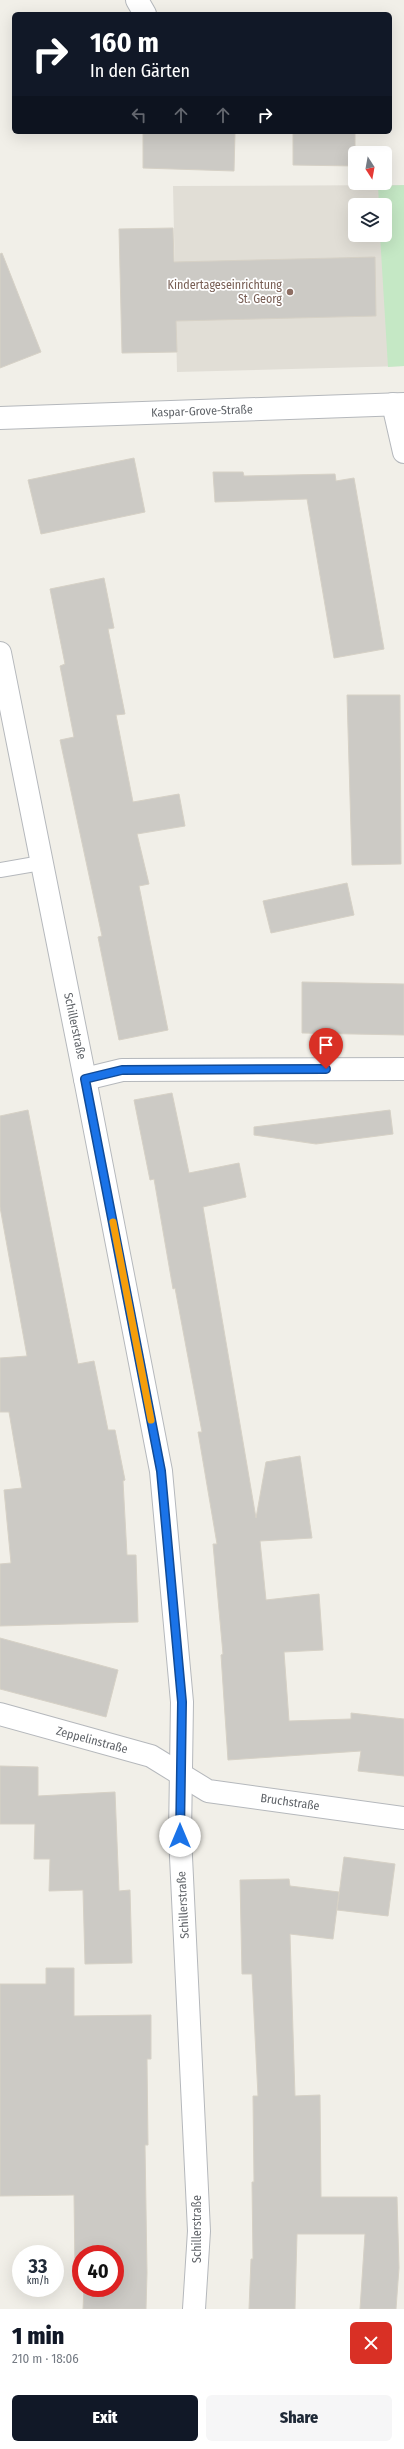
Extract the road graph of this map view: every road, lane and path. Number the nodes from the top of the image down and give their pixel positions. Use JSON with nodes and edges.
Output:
{"nodes":[{"id":1,"x":137,"y":0,"type":"edge"},
{"id":2,"x":144,"y":12,"type":"edge"},
{"id":3,"x":398,"y":404,"type":"edge"},
{"id":4,"x":0,"y":418,"type":"edge"},
{"id":5,"x":404,"y":452,"type":"edge"},
{"id":6,"x":0,"y":653,"type":"edge"},
{"id":7,"x":41,"y":863,"type":"junction"},
{"id":8,"x":0,"y":870,"type":"edge"},
{"id":9,"x":404,"y":1069,"type":"edge"},
{"id":10,"x":85,"y":1079,"type":"junction"},
{"id":11,"x":0,"y":1714,"type":"edge"},
{"id":12,"x":180,"y":1774,"type":"junction"},
{"id":13,"x":404,"y":1818,"type":"edge"},
{"id":14,"x":194,"y":2309,"type":"edge"}],
"edges":[{"from":1,"to":2,"type":"street"},
{"from":3,"to":4,"type":"street","name":"Kaspar-Grove-Straße"},
{"from":3,"to":5,"type":"street"},
{"from":6,"to":7,"type":"street","name":"Schillerstraße"},
{"from":7,"to":8,"type":"lane"},
{"from":7,"to":10,"type":"street","name":"Schillerstraße"},
{"from":9,"to":10,"type":"street"},
{"from":10,"to":12,"type":"street","name":"Schillerstraße"},
{"from":11,"to":12,"type":"street","name":"Zeppelinstraße"},
{"from":12,"to":13,"type":"street","name":"Bruchstraße"},
{"from":12,"to":14,"type":"street","name":"Schillerstraße"}]}
